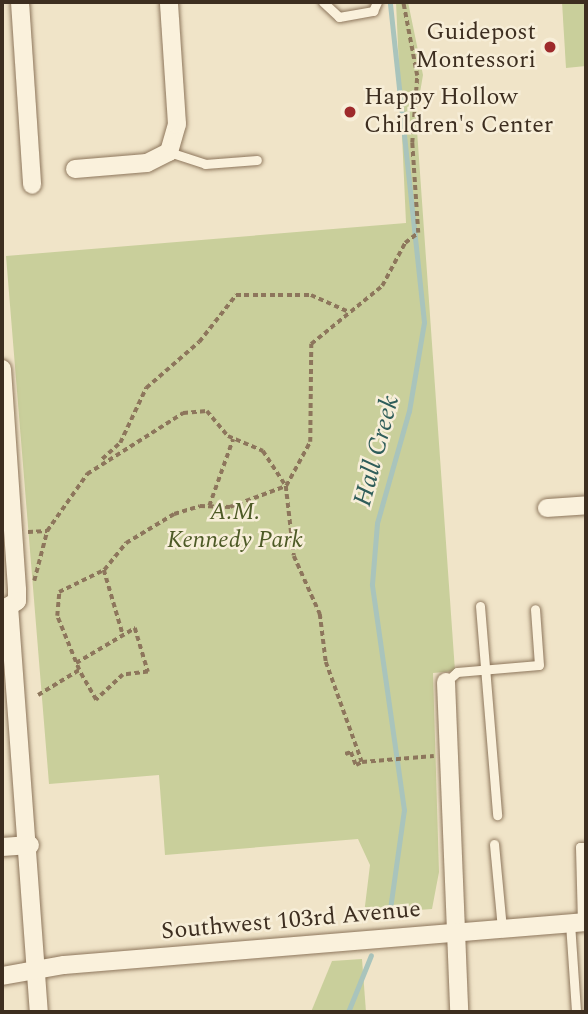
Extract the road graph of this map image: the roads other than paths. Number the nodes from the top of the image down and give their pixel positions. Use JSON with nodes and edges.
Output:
{"nodes":[{"id":1,"x":20,"y":2,"type":"edge"},
{"id":2,"x":169,"y":2,"type":"edge"},
{"id":3,"x":323,"y":2,"type":"edge"},
{"id":4,"x":377,"y":2,"type":"edge"},
{"id":5,"x":169,"y":152,"type":"junction"},
{"id":6,"x":257,"y":160,"type":"dead end"},
{"id":7,"x":75,"y":169,"type":"dead end"},
{"id":8,"x":32,"y":185,"type":"dead end"},
{"id":9,"x":2,"y":369,"type":"edge"},
{"id":10,"x":6,"y":476,"type":"edge"},
{"id":11,"x":586,"y":505,"type":"edge"},
{"id":12,"x":547,"y":508,"type":"dead end"},
{"id":13,"x":586,"y":515,"type":"edge"},
{"id":14,"x":9,"y":605,"type":"edge"},
{"id":15,"x":480,"y":606,"type":"dead end"},
{"id":16,"x":535,"y":609,"type":"dead end"},
{"id":17,"x":485,"y":670,"type":"junction"},
{"id":18,"x":446,"y":682,"type":"joint"},
{"id":19,"x":497,"y":815,"type":"dead end"},
{"id":20,"x":494,"y":844,"type":"dead end"},
{"id":21,"x":30,"y":845,"type":"junction"},
{"id":22,"x":2,"y":847,"type":"edge"},
{"id":23,"x":586,"y":847,"type":"edge"},
{"id":24,"x":579,"y":923,"type":"edge"},
{"id":25,"x":502,"y":928,"type":"junction"},
{"id":26,"x":454,"y":932,"type":"junction"},
{"id":27,"x":38,"y":969,"type":"junction"},
{"id":28,"x":2,"y":976,"type":"edge"},
{"id":29,"x":40,"y":1012,"type":"edge"},
{"id":30,"x":460,"y":1012,"type":"edge"},
{"id":31,"x":576,"y":1012,"type":"edge"}],
"edges":[{"from":1,"to":8,"type":"street"},
{"from":2,"to":5,"type":"street"},
{"from":3,"to":4,"type":"lane"},
{"from":5,"to":6,"type":"lane"},
{"from":5,"to":7,"type":"street"},
{"from":9,"to":10,"type":"street"},
{"from":10,"to":14,"type":"street"},
{"from":11,"to":12,"type":"street"},
{"from":11,"to":13,"type":"lane"},
{"from":14,"to":21,"type":"street"},
{"from":15,"to":17,"type":"lane"},
{"from":16,"to":17,"type":"lane"},
{"from":17,"to":18,"type":"lane"},
{"from":17,"to":19,"type":"lane"},
{"from":18,"to":26,"type":"street"},
{"from":20,"to":25,"type":"lane"},
{"from":21,"to":22,"type":"street"},
{"from":21,"to":27,"type":"street"},
{"from":23,"to":24,"type":"lane"},
{"from":24,"to":25,"type":"street","name":"Southwest 103rd Avenue"},
{"from":24,"to":31,"type":"lane"},
{"from":25,"to":26,"type":"street","name":"Southwest 103rd Avenue"},
{"from":26,"to":27,"type":"street","name":"Southwest 103rd Avenue"},
{"from":26,"to":30,"type":"street"},
{"from":27,"to":28,"type":"street","name":"Southwest 103rd Avenue"},
{"from":27,"to":29,"type":"street"}]}
